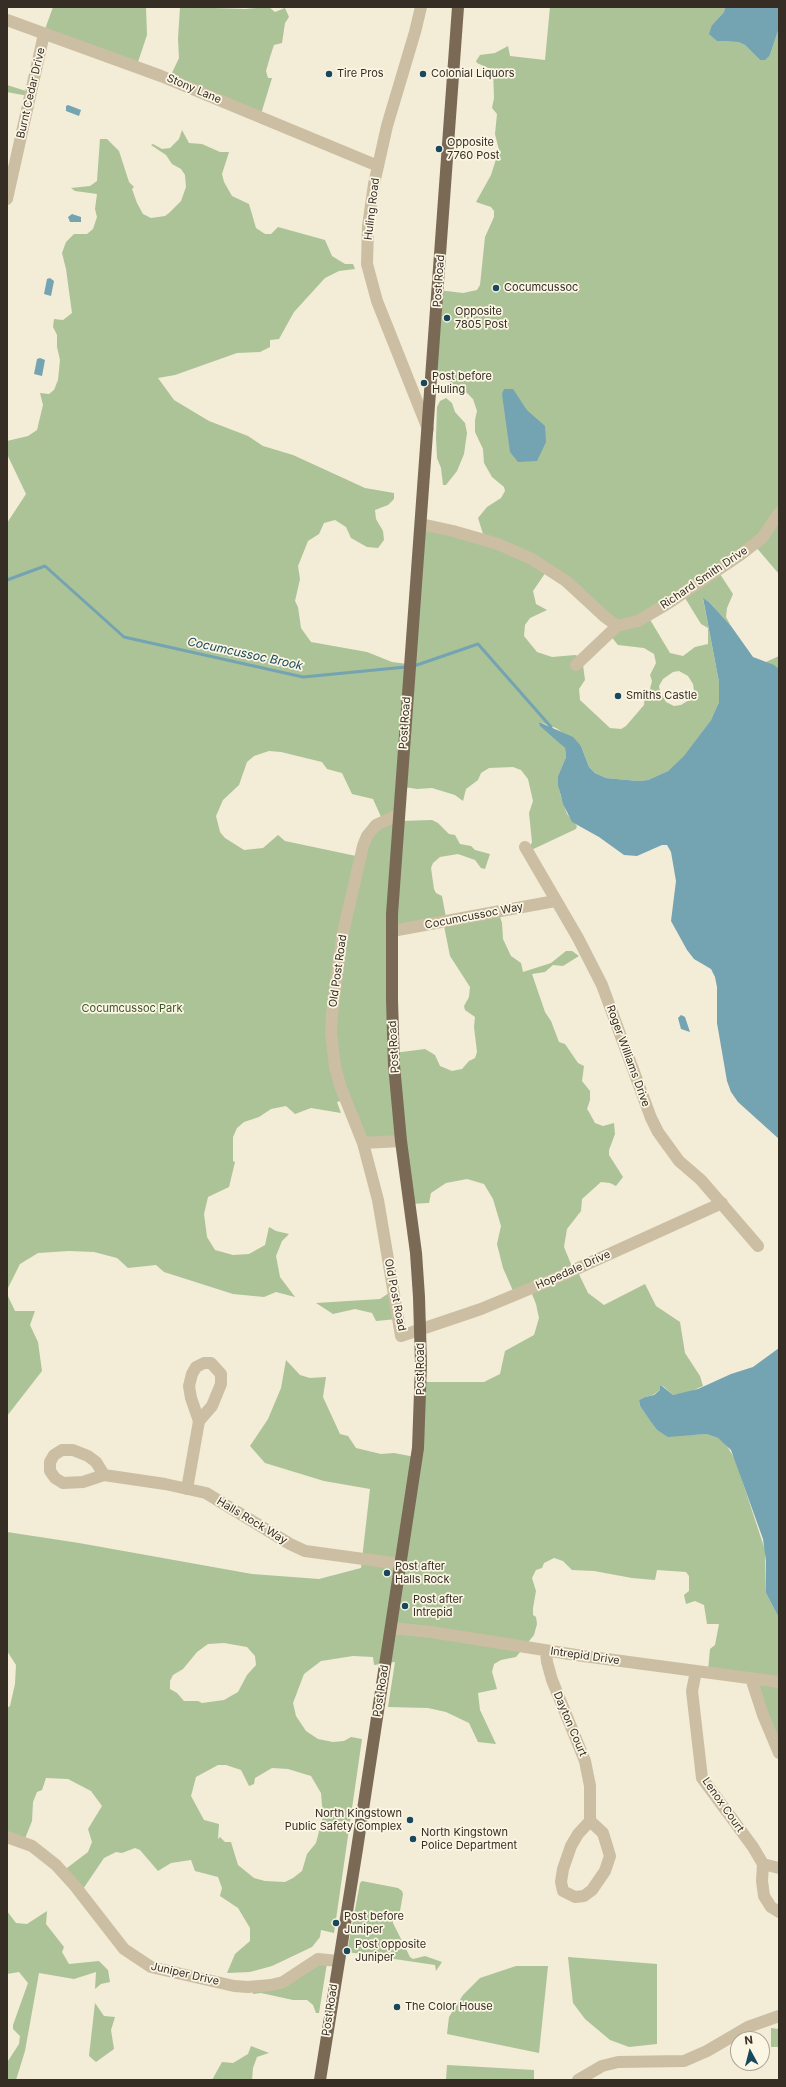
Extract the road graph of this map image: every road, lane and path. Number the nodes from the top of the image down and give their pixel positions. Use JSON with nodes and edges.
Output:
{"nodes":[{"id":1,"x":421,"y":7,"type":"edge"},
{"id":2,"x":458,"y":7,"type":"edge"},
{"id":3,"x":7,"y":20,"type":"edge"},
{"id":4,"x":44,"y":34,"type":"junction"},
{"id":5,"x":378,"y":166,"type":"junction"},
{"id":6,"x":7,"y":199,"type":"edge"},
{"id":7,"x":428,"y":429,"type":"junction"},
{"id":8,"x":779,"y":513,"type":"edge"},
{"id":9,"x":422,"y":524,"type":"junction"},
{"id":10,"x":617,"y":626,"type":"junction"},
{"id":11,"x":576,"y":665,"type":"dead end"},
{"id":12,"x":398,"y":815,"type":"junction"},
{"id":13,"x":525,"y":847,"type":"dead end"},
{"id":14,"x":555,"y":900,"type":"junction"},
{"id":15,"x":392,"y":931,"type":"junction"},
{"id":16,"x":401,"y":1141,"type":"junction"},
{"id":17,"x":363,"y":1143,"type":"junction"},
{"id":18,"x":722,"y":1203,"type":"junction"},
{"id":19,"x":758,"y":1246,"type":"dead end"},
{"id":20,"x":421,"y":1331,"type":"junction"},
{"id":21,"x":199,"y":1421,"type":"dead end"},
{"id":22,"x":104,"y":1475,"type":"dead end"},
{"id":23,"x":187,"y":1489,"type":"junction"},
{"id":24,"x":400,"y":1564,"type":"junction"},
{"id":25,"x":391,"y":1628,"type":"junction"},
{"id":26,"x":546,"y":1651,"type":"junction"},
{"id":27,"x":696,"y":1670,"type":"junction"},
{"id":28,"x":751,"y":1678,"type":"junction"},
{"id":29,"x":779,"y":1682,"type":"edge"},
{"id":30,"x":779,"y":1753,"type":"edge"},
{"id":31,"x":590,"y":1822,"type":"junction"},
{"id":32,"x":7,"y":1837,"type":"edge"},
{"id":33,"x":763,"y":1864,"type":"junction"},
{"id":34,"x":779,"y":1868,"type":"edge"},
{"id":35,"x":779,"y":1912,"type":"edge"},
{"id":36,"x":338,"y":1961,"type":"junction"},
{"id":37,"x":779,"y":2016,"type":"edge"},
{"id":38,"x":320,"y":2080,"type":"edge"},
{"id":39,"x":578,"y":2080,"type":"edge"}],
"edges":[{"from":1,"to":5,"type":"street","name":"Huling Road"},
{"from":2,"to":7,"type":"main road","name":"Post Road"},
{"from":3,"to":4,"type":"street","name":"Stony Lane"},
{"from":4,"to":5,"type":"street","name":"Stony Lane"},
{"from":4,"to":6,"type":"street","name":"Burnt Cedar Drive"},
{"from":5,"to":7,"type":"street","name":"Huling Road"},
{"from":7,"to":9,"type":"main road","name":"Post Road"},
{"from":8,"to":10,"type":"street","name":"Richard Smith Drive"},
{"from":9,"to":10,"type":"street"},
{"from":9,"to":12,"type":"main road","name":"Post Road"},
{"from":10,"to":11,"type":"street"},
{"from":12,"to":15,"type":"main road","name":"Post Road"},
{"from":12,"to":17,"type":"street","name":"Old Post Road"},
{"from":13,"to":14,"type":"street","name":"Roger Williams Drive"},
{"from":14,"to":15,"type":"street","name":"Cocumcussoc Way"},
{"from":14,"to":18,"type":"street","name":"Roger Williams Drive"},
{"from":15,"to":16,"type":"main road","name":"Post Road"},
{"from":16,"to":17,"type":"street"},
{"from":16,"to":20,"type":"main road","name":"Post Road"},
{"from":17,"to":20,"type":"street","name":"Old Post Road"},
{"from":18,"to":19,"type":"street","name":"Roger Williams Drive"},
{"from":18,"to":20,"type":"street","name":"Hopedale Drive"},
{"from":20,"to":24,"type":"main road","name":"Post Road"},
{"from":21,"to":23,"type":"street"},
{"from":22,"to":23,"type":"street","name":"Halls Rock Way"},
{"from":23,"to":24,"type":"street","name":"Halls Rock Way"},
{"from":24,"to":25,"type":"main road","name":"Post Road"},
{"from":25,"to":26,"type":"street","name":"Intrepid Drive"},
{"from":25,"to":36,"type":"main road","name":"Post Road"},
{"from":26,"to":27,"type":"street","name":"Intrepid Drive"},
{"from":26,"to":31,"type":"street","name":"Dayton Court"},
{"from":27,"to":28,"type":"street","name":"Intrepid Drive"},
{"from":27,"to":33,"type":"street","name":"Lenox Court"},
{"from":28,"to":29,"type":"street","name":"Intrepid Drive"},
{"from":28,"to":30,"type":"street"},
{"from":31,"to":31,"type":"street"},
{"from":32,"to":36,"type":"street","name":"Juniper Drive"},
{"from":33,"to":34,"type":"street"},
{"from":33,"to":35,"type":"street"},
{"from":36,"to":38,"type":"main road","name":"Post Road"},
{"from":37,"to":39,"type":"street"}]}
